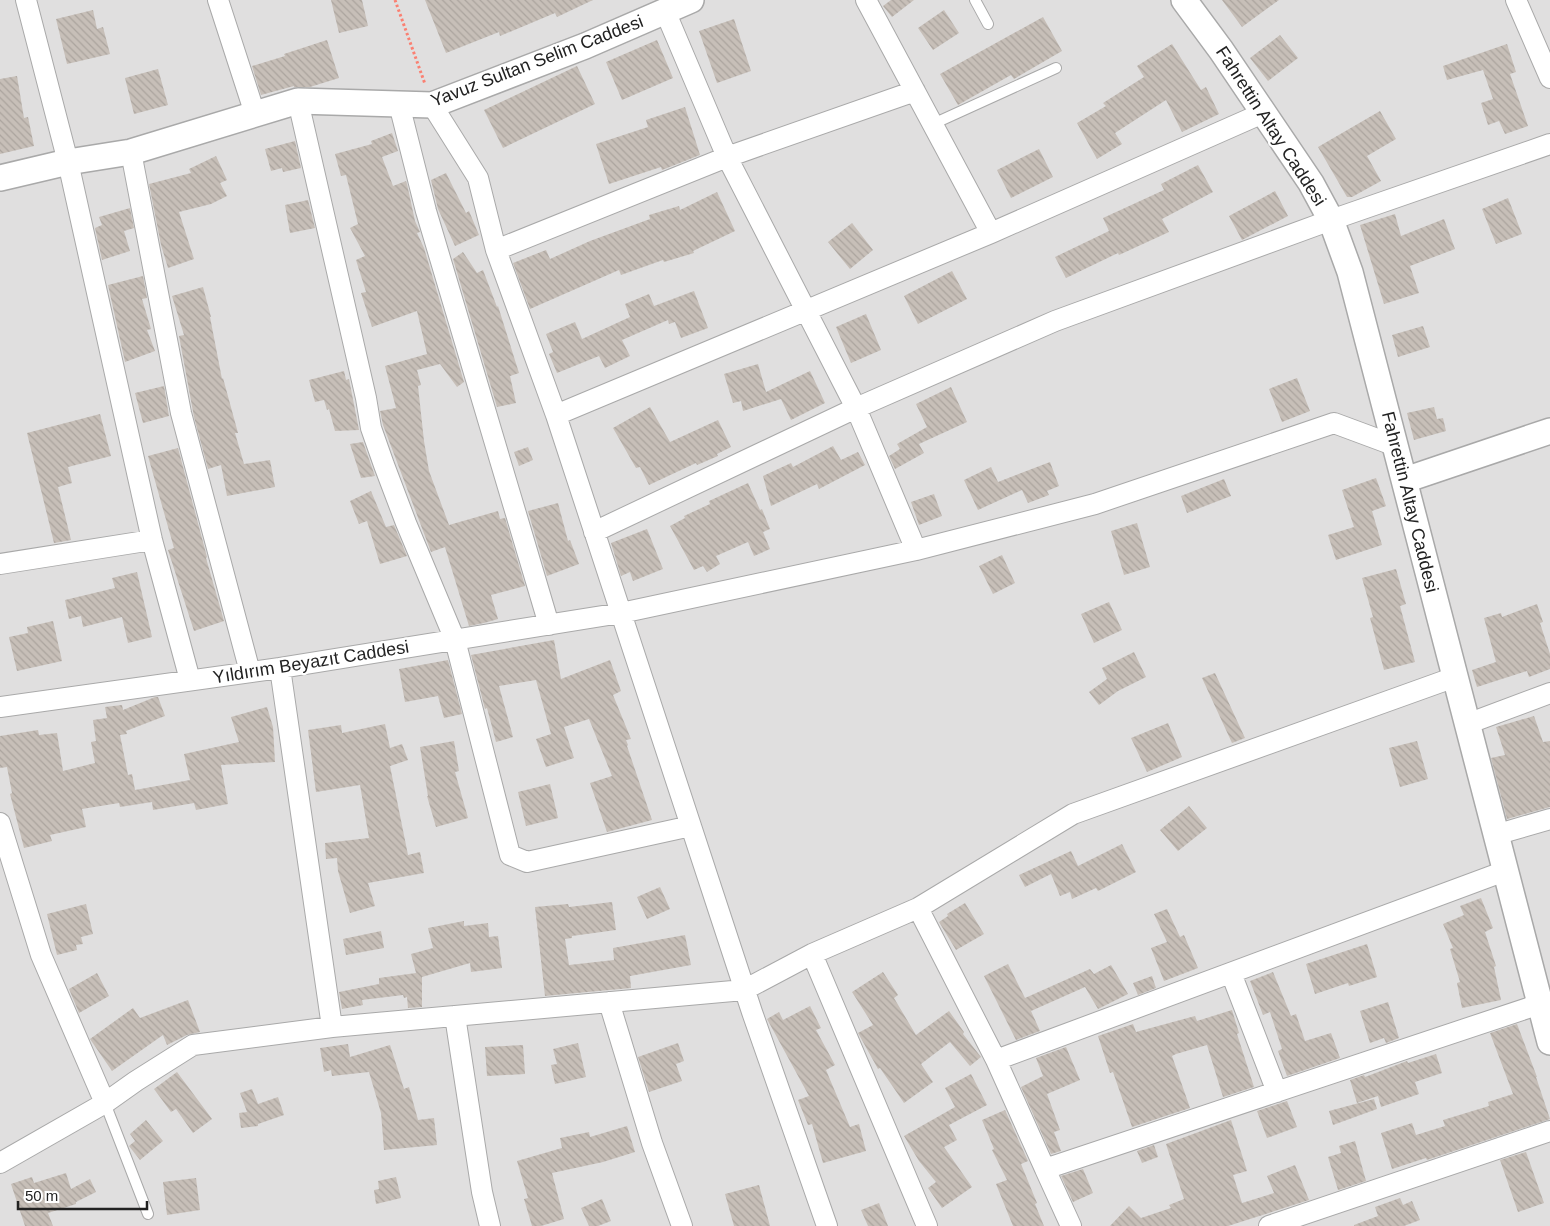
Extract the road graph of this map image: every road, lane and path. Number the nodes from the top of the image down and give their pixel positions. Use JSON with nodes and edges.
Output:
{"nodes":[{"id":1,"x":26,"y":0,"type":"edge"},
{"id":2,"x":218,"y":0,"type":"edge"},
{"id":3,"x":395,"y":0,"type":"edge"},
{"id":4,"x":691,"y":0,"type":"edge"},
{"id":5,"x":866,"y":0,"type":"edge"},
{"id":6,"x":974,"y":0,"type":"edge"},
{"id":7,"x":1184,"y":0,"type":"edge"},
{"id":8,"x":1516,"y":0,"type":"edge"},
{"id":9,"x":665,"y":11,"type":"junction"},
{"id":10,"x":988,"y":24,"type":"dead end"},
{"id":11,"x":1056,"y":68,"type":"dead end"},
{"id":12,"x":1550,"y":78,"type":"edge"},
{"id":13,"x":915,"y":91,"type":"junction"},
{"id":14,"x":298,"y":101,"type":"junction"},
{"id":15,"x":399,"y":104,"type":"junction"},
{"id":16,"x":432,"y":106,"type":"junction"},
{"id":17,"x":1263,"y":113,"type":"junction"},
{"id":18,"x":254,"y":114,"type":"junction"},
{"id":19,"x":932,"y":124,"type":"junction"},
{"id":20,"x":1550,"y":144,"type":"edge"},
{"id":21,"x":131,"y":152,"type":"junction"},
{"id":22,"x":727,"y":157,"type":"junction"},
{"id":23,"x":68,"y":162,"type":"junction"},
{"id":24,"x":0,"y":178,"type":"edge"},
{"id":25,"x":1332,"y":220,"type":"junction"},
{"id":26,"x":991,"y":233,"type":"junction"},
{"id":27,"x":496,"y":250,"type":"junction"},
{"id":28,"x":807,"y":310,"type":"junction"},
{"id":29,"x":856,"y":408,"type":"junction"},
{"id":30,"x":556,"y":415,"type":"junction"},
{"id":31,"x":1550,"y":431,"type":"edge"},
{"id":32,"x":1396,"y":446,"type":"junction"},
{"id":33,"x":1405,"y":480,"type":"junction"},
{"id":34,"x":594,"y":532,"type":"junction"},
{"id":35,"x":152,"y":540,"type":"junction"},
{"id":36,"x":916,"y":550,"type":"junction"},
{"id":37,"x":0,"y":564,"type":"edge"},
{"id":38,"x":621,"y":614,"type":"junction"},
{"id":39,"x":549,"y":625,"type":"junction"},
{"id":40,"x":455,"y":640,"type":"junction"},
{"id":41,"x":280,"y":668,"type":"junction"},
{"id":42,"x":250,"y":672,"type":"junction"},
{"id":43,"x":1455,"y":677,"type":"junction"},
{"id":44,"x":190,"y":680,"type":"junction"},
{"id":45,"x":1550,"y":693,"type":"edge"},
{"id":46,"x":0,"y":707,"type":"edge"},
{"id":47,"x":1467,"y":724,"type":"junction"},
{"id":48,"x":1550,"y":819,"type":"edge"},
{"id":49,"x":0,"y":823,"type":"edge"},
{"id":50,"x":691,"y":826,"type":"junction"},
{"id":51,"x":1495,"y":835,"type":"junction"},
{"id":52,"x":1505,"y":871,"type":"junction"},
{"id":53,"x":918,"y":908,"type":"junction"},
{"id":54,"x":812,"y":954,"type":"junction"},
{"id":55,"x":1231,"y":973,"type":"junction"},
{"id":56,"x":744,"y":990,"type":"junction"},
{"id":57,"x":609,"y":1002,"type":"junction"},
{"id":58,"x":1540,"y":1004,"type":"junction"},
{"id":59,"x":454,"y":1016,"type":"junction"},
{"id":60,"x":332,"y":1027,"type":"junction"},
{"id":61,"x":1550,"y":1042,"type":"edge"},
{"id":62,"x":996,"y":1060,"type":"junction"},
{"id":63,"x":1277,"y":1092,"type":"junction"},
{"id":64,"x":105,"y":1103,"type":"junction"},
{"id":65,"x":1550,"y":1131,"type":"edge"},
{"id":66,"x":0,"y":1163,"type":"edge"},
{"id":67,"x":1045,"y":1169,"type":"junction"},
{"id":68,"x":148,"y":1214,"type":"dead end"},
{"id":69,"x":490,"y":1226,"type":"edge"},
{"id":70,"x":682,"y":1226,"type":"edge"},
{"id":71,"x":827,"y":1226,"type":"edge"},
{"id":72,"x":927,"y":1226,"type":"edge"},
{"id":73,"x":1071,"y":1226,"type":"edge"},
{"id":74,"x":1269,"y":1226,"type":"edge"}],
"edges":[{"from":1,"to":23,"type":"street"},
{"from":2,"to":18,"type":"street"},
{"from":3,"to":16,"type":"path"},
{"from":4,"to":9,"type":"street","name":"Yavuz Sultan Selim Caddesi"},
{"from":5,"to":13,"type":"street"},
{"from":6,"to":10,"type":"lane"},
{"from":7,"to":17,"type":"street","name":"Fahrettin Altay Caddesi"},
{"from":8,"to":12,"type":"street"},
{"from":9,"to":16,"type":"street","name":"Yavuz Sultan Selim Caddesi"},
{"from":9,"to":22,"type":"street"},
{"from":11,"to":19,"type":"lane"},
{"from":13,"to":19,"type":"street"},
{"from":13,"to":22,"type":"street"},
{"from":14,"to":15,"type":"street","name":"Yavuz Sultan Selim Caddesi"},
{"from":14,"to":18,"type":"street","name":"Yavuz Sultan Selim Caddesi"},
{"from":14,"to":40,"type":"street"},
{"from":15,"to":16,"type":"street","name":"Yavuz Sultan Selim Caddesi"},
{"from":15,"to":39,"type":"street"},
{"from":16,"to":27,"type":"street"},
{"from":17,"to":25,"type":"street","name":"Fahrettin Altay Caddesi"},
{"from":17,"to":26,"type":"street"},
{"from":18,"to":21,"type":"street","name":"Yavuz Sultan Selim Caddesi"},
{"from":19,"to":26,"type":"street"},
{"from":20,"to":25,"type":"street"},
{"from":21,"to":23,"type":"street","name":"Yavuz Sultan Selim Caddesi"},
{"from":21,"to":42,"type":"street"},
{"from":22,"to":27,"type":"street"},
{"from":22,"to":28,"type":"street"},
{"from":23,"to":24,"type":"street","name":"Yavuz Sultan Selim Caddesi"},
{"from":23,"to":35,"type":"street"},
{"from":25,"to":29,"type":"street"},
{"from":25,"to":32,"type":"street","name":"Fahrettin Altay Caddesi"},
{"from":26,"to":28,"type":"street"},
{"from":27,"to":30,"type":"street"},
{"from":28,"to":29,"type":"street"},
{"from":28,"to":30,"type":"street"},
{"from":29,"to":34,"type":"street"},
{"from":29,"to":36,"type":"street"},
{"from":30,"to":34,"type":"street"},
{"from":31,"to":33,"type":"street"},
{"from":32,"to":33,"type":"street","name":"Fahrettin Altay Caddesi"},
{"from":32,"to":36,"type":"street","name":"Yıldırım Beyazıt Caddesi"},
{"from":33,"to":43,"type":"street","name":"Fahrettin Altay Caddesi"},
{"from":34,"to":38,"type":"street"},
{"from":35,"to":37,"type":"street"},
{"from":35,"to":44,"type":"street"},
{"from":36,"to":38,"type":"street","name":"Yıldırım Beyazıt Caddesi"},
{"from":38,"to":39,"type":"street","name":"Yıldırım Beyazıt Caddesi"},
{"from":38,"to":50,"type":"street"},
{"from":39,"to":40,"type":"street","name":"Yıldırım Beyazıt Caddesi"},
{"from":40,"to":41,"type":"street","name":"Yıldırım Beyazıt Caddesi"},
{"from":40,"to":50,"type":"street"},
{"from":41,"to":42,"type":"street","name":"Yıldırım Beyazıt Caddesi"},
{"from":41,"to":60,"type":"street"},
{"from":42,"to":44,"type":"street","name":"Yıldırım Beyazıt Caddesi"},
{"from":43,"to":47,"type":"street","name":"Fahrettin Altay Caddesi"},
{"from":43,"to":53,"type":"street"},
{"from":44,"to":46,"type":"street","name":"Yıldırım Beyazıt Caddesi"},
{"from":45,"to":47,"type":"street"},
{"from":47,"to":51,"type":"street","name":"Fahrettin Altay Caddesi"},
{"from":48,"to":51,"type":"street"},
{"from":49,"to":64,"type":"street"},
{"from":50,"to":56,"type":"street"},
{"from":51,"to":52,"type":"street","name":"Fahrettin Altay Caddesi"},
{"from":52,"to":55,"type":"street"},
{"from":52,"to":58,"type":"street","name":"Fahrettin Altay Caddesi"},
{"from":53,"to":54,"type":"street"},
{"from":53,"to":62,"type":"street"},
{"from":54,"to":56,"type":"street"},
{"from":54,"to":72,"type":"street"},
{"from":55,"to":62,"type":"street"},
{"from":55,"to":63,"type":"street"},
{"from":56,"to":57,"type":"street"},
{"from":56,"to":71,"type":"street"},
{"from":57,"to":59,"type":"street"},
{"from":57,"to":70,"type":"street"},
{"from":58,"to":61,"type":"street","name":"Fahrettin Altay Caddesi"},
{"from":58,"to":63,"type":"street"},
{"from":59,"to":60,"type":"street"},
{"from":59,"to":69,"type":"street"},
{"from":60,"to":64,"type":"street"},
{"from":62,"to":67,"type":"street"},
{"from":63,"to":67,"type":"street"},
{"from":64,"to":66,"type":"street"},
{"from":64,"to":68,"type":"lane"},
{"from":65,"to":74,"type":"street"},
{"from":67,"to":73,"type":"street"}]}
